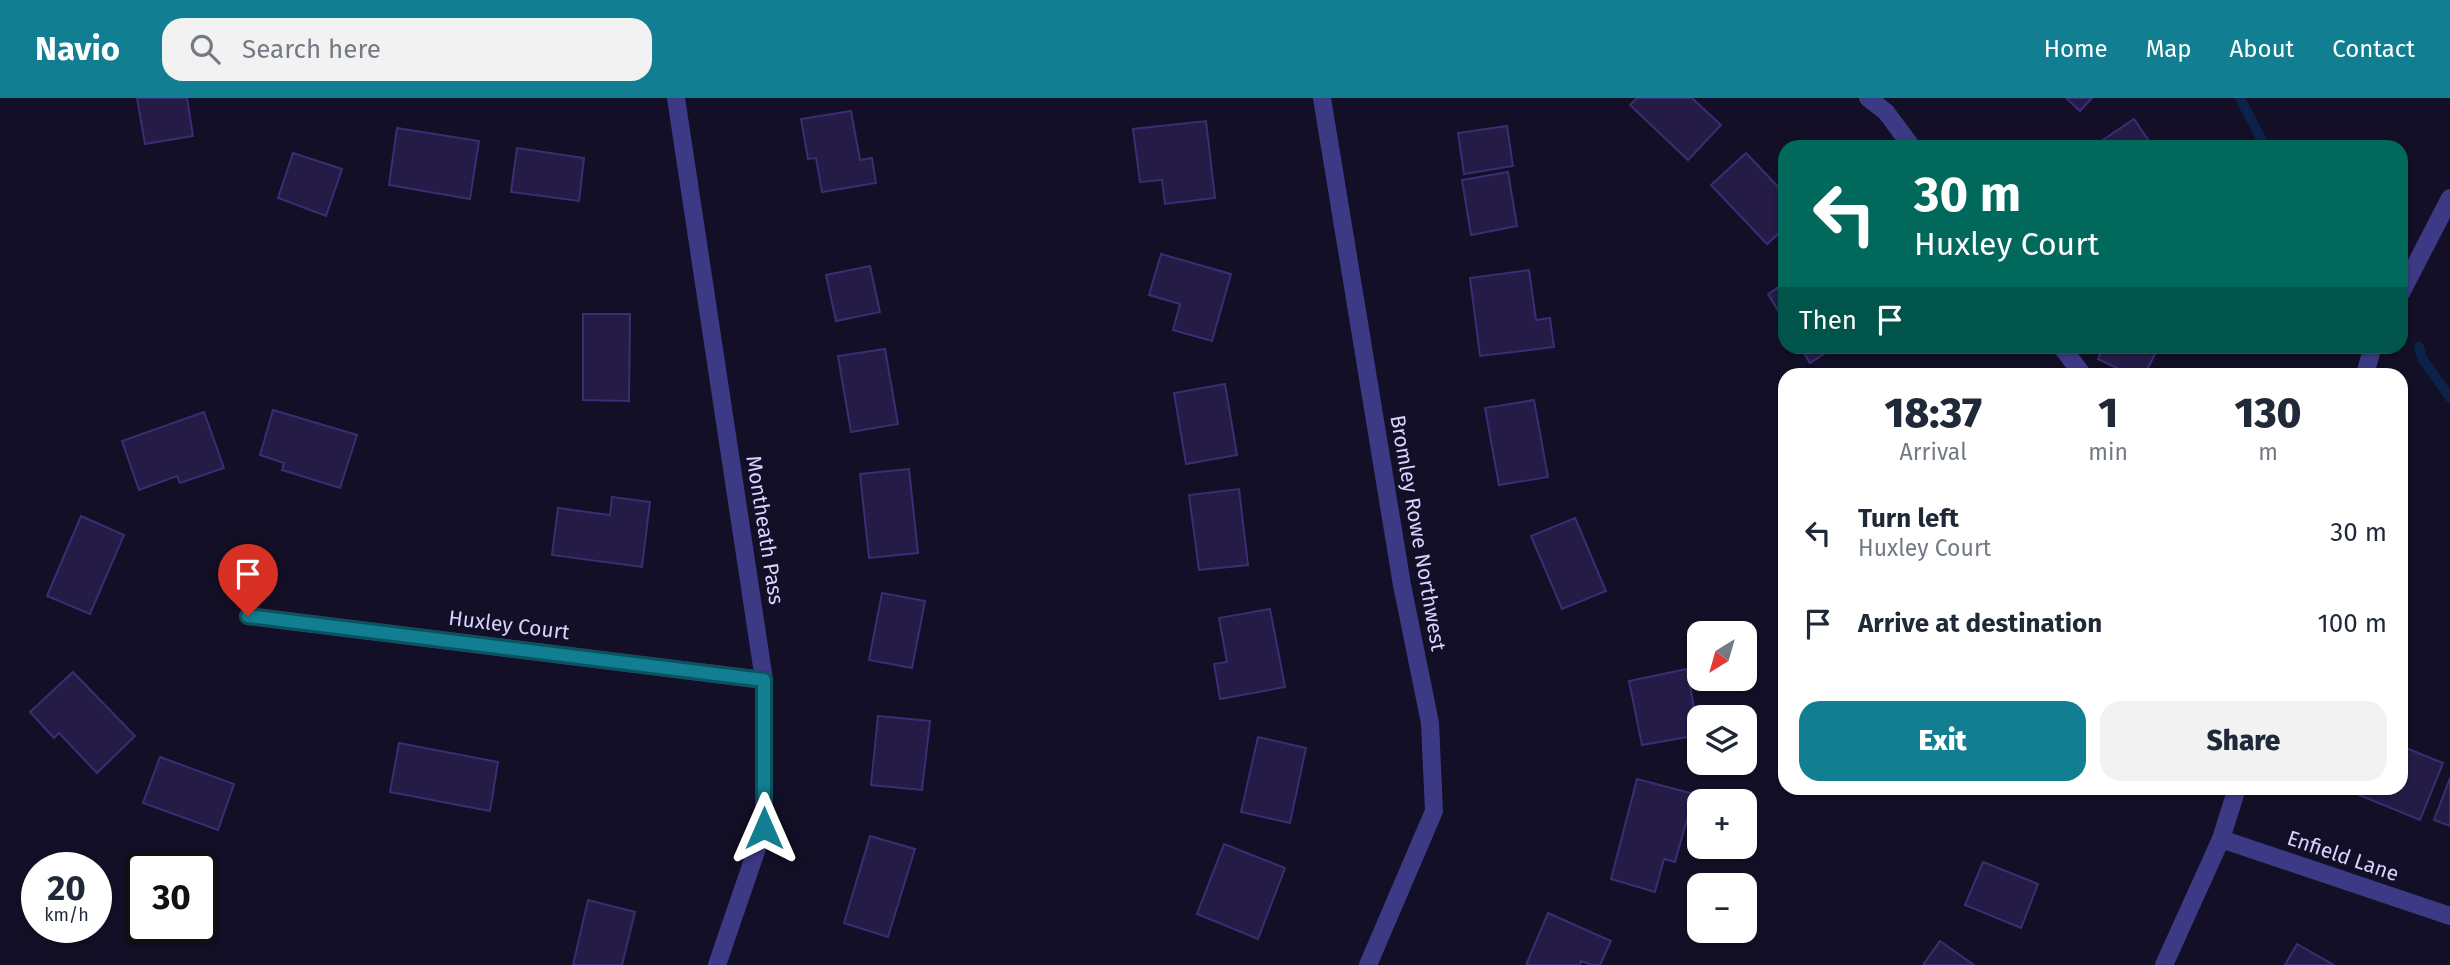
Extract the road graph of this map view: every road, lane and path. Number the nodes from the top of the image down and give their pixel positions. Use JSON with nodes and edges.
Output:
{"nodes":[{"id":1,"x":676,"y":98,"type":"edge"},
{"id":2,"x":1322,"y":98,"type":"edge"},
{"id":3,"x":1868,"y":98,"type":"edge"},
{"id":4,"x":1907,"y":140,"type":"edge"},
{"id":5,"x":2450,"y":198,"type":"edge"},
{"id":6,"x":2408,"y":279,"type":"edge"},
{"id":7,"x":248,"y":616,"type":"dead end"},
{"id":8,"x":764,"y":680,"type":"junction"},
{"id":9,"x":2235,"y":795,"type":"edge"},
{"id":10,"x":2221,"y":839,"type":"junction"},
{"id":11,"x":2450,"y":916,"type":"edge"},
{"id":12,"x":717,"y":965,"type":"edge"},
{"id":13,"x":1368,"y":965,"type":"edge"},
{"id":14,"x":2164,"y":965,"type":"edge"}],
"edges":[{"from":1,"to":8,"type":"street","name":"Montheath Pass"},
{"from":2,"to":13,"type":"street","name":"Bromley Rowe Northwest"},
{"from":3,"to":4,"type":"street"},
{"from":5,"to":6,"type":"street"},
{"from":7,"to":8,"type":"street","name":"Huxley Court"},
{"from":8,"to":12,"type":"street","name":"Montheath Pass"},
{"from":9,"to":10,"type":"street"},
{"from":10,"to":11,"type":"street","name":"Enfield Lane"},
{"from":10,"to":14,"type":"street"}]}
